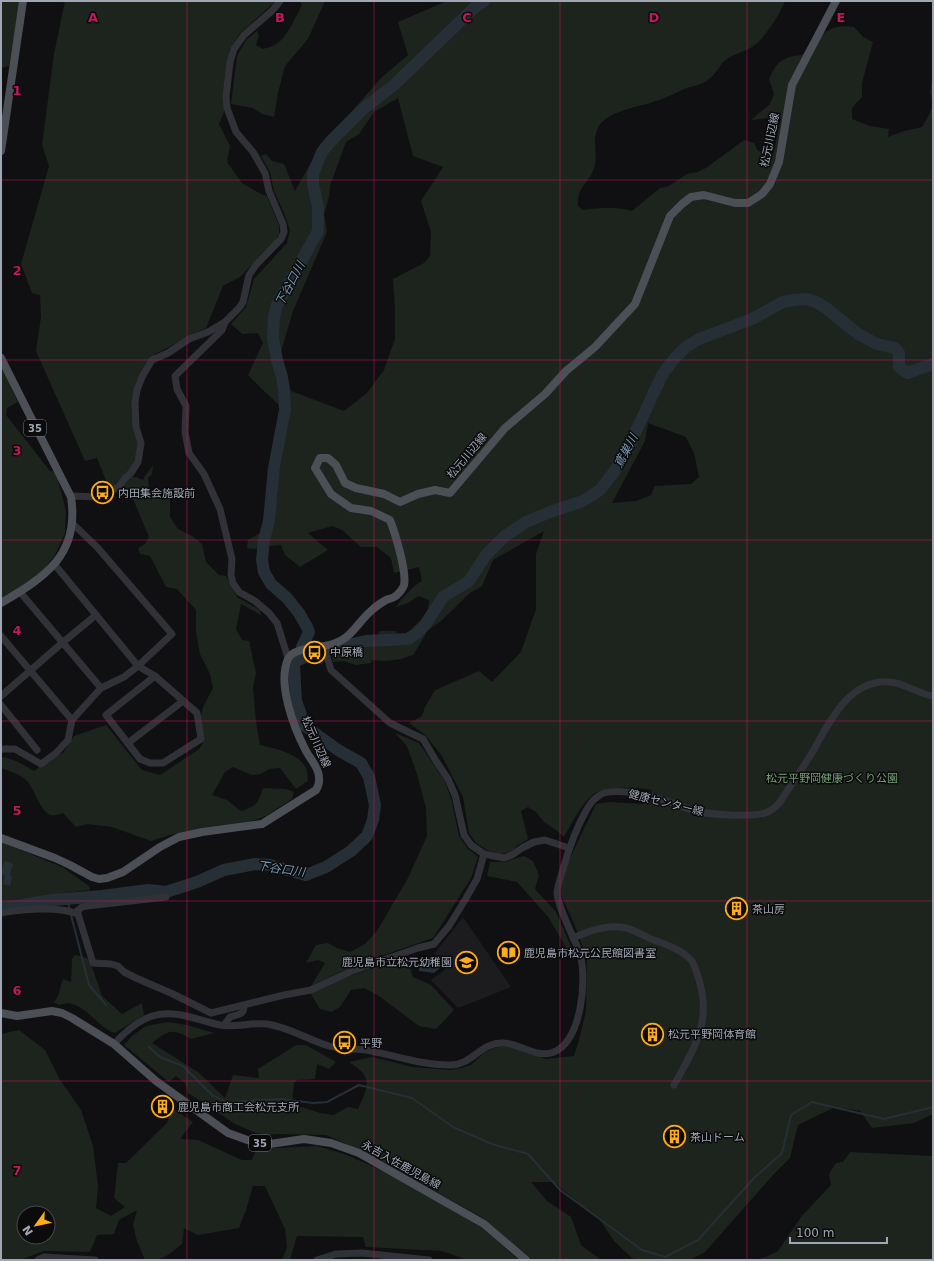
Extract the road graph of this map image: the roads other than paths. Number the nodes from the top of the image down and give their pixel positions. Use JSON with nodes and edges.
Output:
{"nodes":[{"id":1,"x":23,"y":1,"type":"edge"},
{"id":2,"x":280,"y":1,"type":"edge"},
{"id":3,"x":836,"y":1,"type":"edge"},
{"id":4,"x":1,"y":151,"type":"edge"},
{"id":5,"x":225,"y":322,"type":"junction"},
{"id":6,"x":1,"y":358,"type":"edge"},
{"id":7,"x":71,"y":497,"type":"junction"},
{"id":8,"x":72,"y":524,"type":"junction"},
{"id":9,"x":55,"y":565,"type":"junction"},
{"id":10,"x":20,"y":592,"type":"junction"},
{"id":11,"x":1,"y":603,"type":"edge"},
{"id":12,"x":96,"y":615,"type":"junction"},
{"id":13,"x":1,"y":636,"type":"edge"},
{"id":14,"x":62,"y":642,"type":"junction"},
{"id":15,"x":324,"y":647,"type":"junction"},
{"id":16,"x":290,"y":656,"type":"junction"},
{"id":17,"x":138,"y":666,"type":"junction"},
{"id":18,"x":30,"y":670,"type":"junction"},
{"id":19,"x":155,"y":676,"type":"junction"},
{"id":20,"x":101,"y":688,"type":"junction"},
{"id":21,"x":1,"y":696,"type":"edge"},
{"id":22,"x":933,"y":696,"type":"edge"},
{"id":23,"x":183,"y":701,"type":"junction"},
{"id":24,"x":1,"y":706,"type":"edge"},
{"id":25,"x":72,"y":720,"type":"junction"},
{"id":26,"x":128,"y":743,"type":"junction"},
{"id":27,"x":1,"y":748,"type":"edge"},
{"id":28,"x":37,"y":750,"type":"dead end"},
{"id":29,"x":1,"y":838,"type":"edge"},
{"id":30,"x":568,"y":848,"type":"junction"},
{"id":31,"x":484,"y":854,"type":"junction"},
{"id":32,"x":166,"y":897,"type":"dead end"},
{"id":33,"x":1,"y":913,"type":"edge"},
{"id":34,"x":78,"y":914,"type":"junction"},
{"id":35,"x":573,"y":938,"type":"junction"},
{"id":36,"x":244,"y":1006,"type":"junction"},
{"id":37,"x":1,"y":1013,"type":"edge"},
{"id":38,"x":224,"y":1026,"type":"junction"},
{"id":39,"x":114,"y":1044,"type":"junction"},
{"id":40,"x":674,"y":1085,"type":"dead end"},
{"id":41,"x":38,"y":1260,"type":"edge"},
{"id":42,"x":95,"y":1260,"type":"edge"},
{"id":43,"x":317,"y":1260,"type":"edge"},
{"id":44,"x":429,"y":1260,"type":"edge"},
{"id":45,"x":526,"y":1260,"type":"edge"}],
"edges":[{"from":1,"to":4,"type":"main road"},
{"from":2,"to":5,"type":"street"},
{"from":3,"to":15,"type":"main road","name":"松元川辺線"},
{"from":5,"to":7,"type":"street"},
{"from":5,"to":16,"type":"street"},
{"from":6,"to":7,"type":"main road","number":"35"},
{"from":7,"to":8,"type":"main road","number":"35"},
{"from":8,"to":9,"type":"main road","number":"35"},
{"from":8,"to":17,"type":"street"},
{"from":9,"to":10,"type":"main road","number":"35"},
{"from":9,"to":12,"type":"street"},
{"from":10,"to":11,"type":"main road","number":"35"},
{"from":10,"to":14,"type":"street"},
{"from":12,"to":14,"type":"street"},
{"from":12,"to":17,"type":"street"},
{"from":13,"to":18,"type":"street"},
{"from":14,"to":18,"type":"street"},
{"from":14,"to":20,"type":"street"},
{"from":15,"to":16,"type":"main road","name":"松元川辺線"},
{"from":15,"to":31,"type":"street"},
{"from":16,"to":29,"type":"main road","name":"松元川辺線"},
{"from":17,"to":19,"type":"street"},
{"from":17,"to":20,"type":"street"},
{"from":18,"to":21,"type":"street"},
{"from":18,"to":25,"type":"street"},
{"from":19,"to":23,"type":"street"},
{"from":19,"to":26,"type":"street"},
{"from":20,"to":25,"type":"street"},
{"from":22,"to":30,"type":"street","name":"健康センター線"},
{"from":23,"to":26,"type":"street"},
{"from":23,"to":26,"type":"street"},
{"from":24,"to":28,"type":"street"},
{"from":25,"to":27,"type":"street"},
{"from":30,"to":31,"type":"street"},
{"from":30,"to":35,"type":"street","name":"健康センター線"},
{"from":31,"to":36,"type":"street"},
{"from":32,"to":34,"type":"street"},
{"from":33,"to":34,"type":"street"},
{"from":34,"to":36,"type":"street"},
{"from":35,"to":38,"type":"street","name":"健康センター線"},
{"from":35,"to":40,"type":"street"},
{"from":36,"to":38,"type":"street"},
{"from":37,"to":39,"type":"main road","name":"永吉入佐鹿児島線","number":"35"},
{"from":38,"to":39,"type":"street","name":"健康センター線"},
{"from":39,"to":45,"type":"main road","name":"永吉入佐鹿児島線","number":"35"},
{"from":41,"to":42,"type":"street"},
{"from":43,"to":44,"type":"street"}]}
